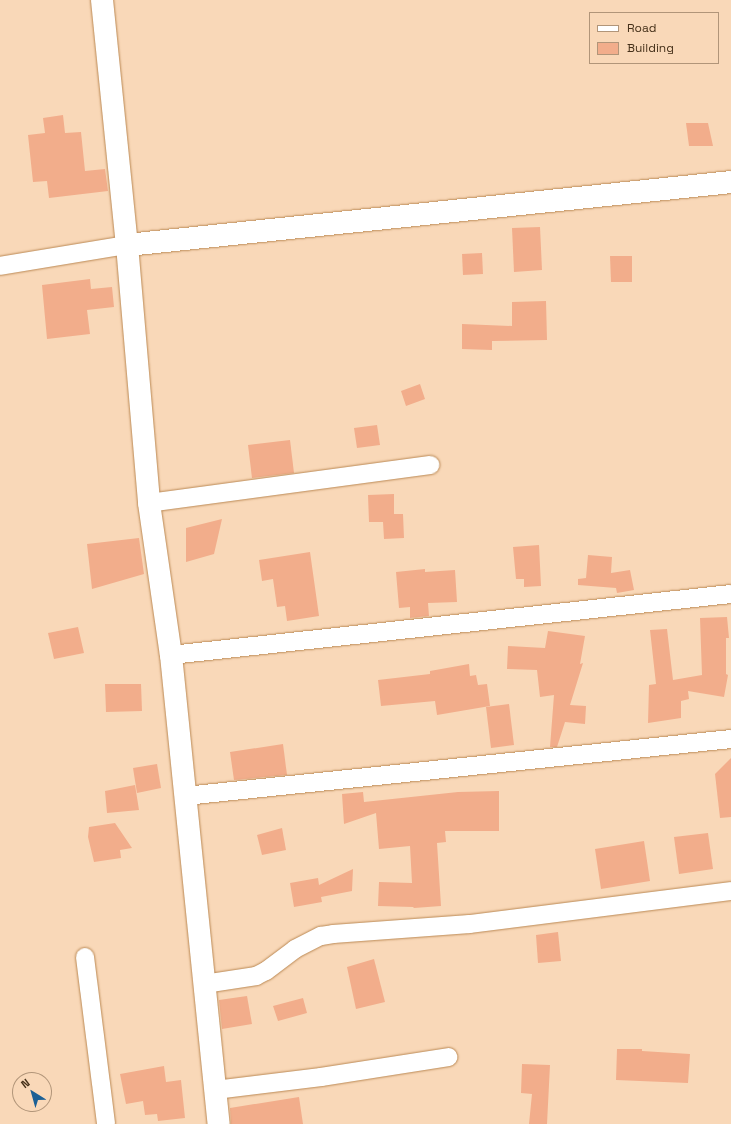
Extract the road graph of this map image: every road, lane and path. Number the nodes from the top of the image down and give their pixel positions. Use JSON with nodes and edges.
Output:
{"nodes":[{"id":1,"x":102,"y":0,"type":"edge"},
{"id":2,"x":731,"y":182,"type":"edge"},
{"id":3,"x":127,"y":245,"type":"junction"},
{"id":4,"x":0,"y":266,"type":"edge"},
{"id":5,"x":430,"y":466,"type":"dead end"},
{"id":6,"x":149,"y":503,"type":"junction"},
{"id":7,"x":731,"y":594,"type":"edge"},
{"id":8,"x":171,"y":655,"type":"junction"},
{"id":9,"x":731,"y":739,"type":"edge"},
{"id":10,"x":185,"y":796,"type":"junction"},
{"id":11,"x":731,"y":891,"type":"edge"},
{"id":12,"x":84,"y":957,"type":"dead end"},
{"id":13,"x":204,"y":984,"type":"junction"},
{"id":14,"x":448,"y":1057,"type":"dead end"},
{"id":15,"x":215,"y":1090,"type":"junction"},
{"id":16,"x":106,"y":1124,"type":"edge"},
{"id":17,"x":219,"y":1124,"type":"edge"}],
"edges":[{"from":1,"to":3,"type":"street"},
{"from":2,"to":3,"type":"street"},
{"from":3,"to":4,"type":"street"},
{"from":3,"to":6,"type":"street"},
{"from":5,"to":6,"type":"street"},
{"from":6,"to":8,"type":"street"},
{"from":7,"to":8,"type":"street"},
{"from":8,"to":10,"type":"street"},
{"from":9,"to":10,"type":"street"},
{"from":10,"to":13,"type":"street"},
{"from":11,"to":13,"type":"street"},
{"from":12,"to":16,"type":"street"},
{"from":13,"to":15,"type":"street"},
{"from":14,"to":15,"type":"street"},
{"from":15,"to":17,"type":"street"}]}
